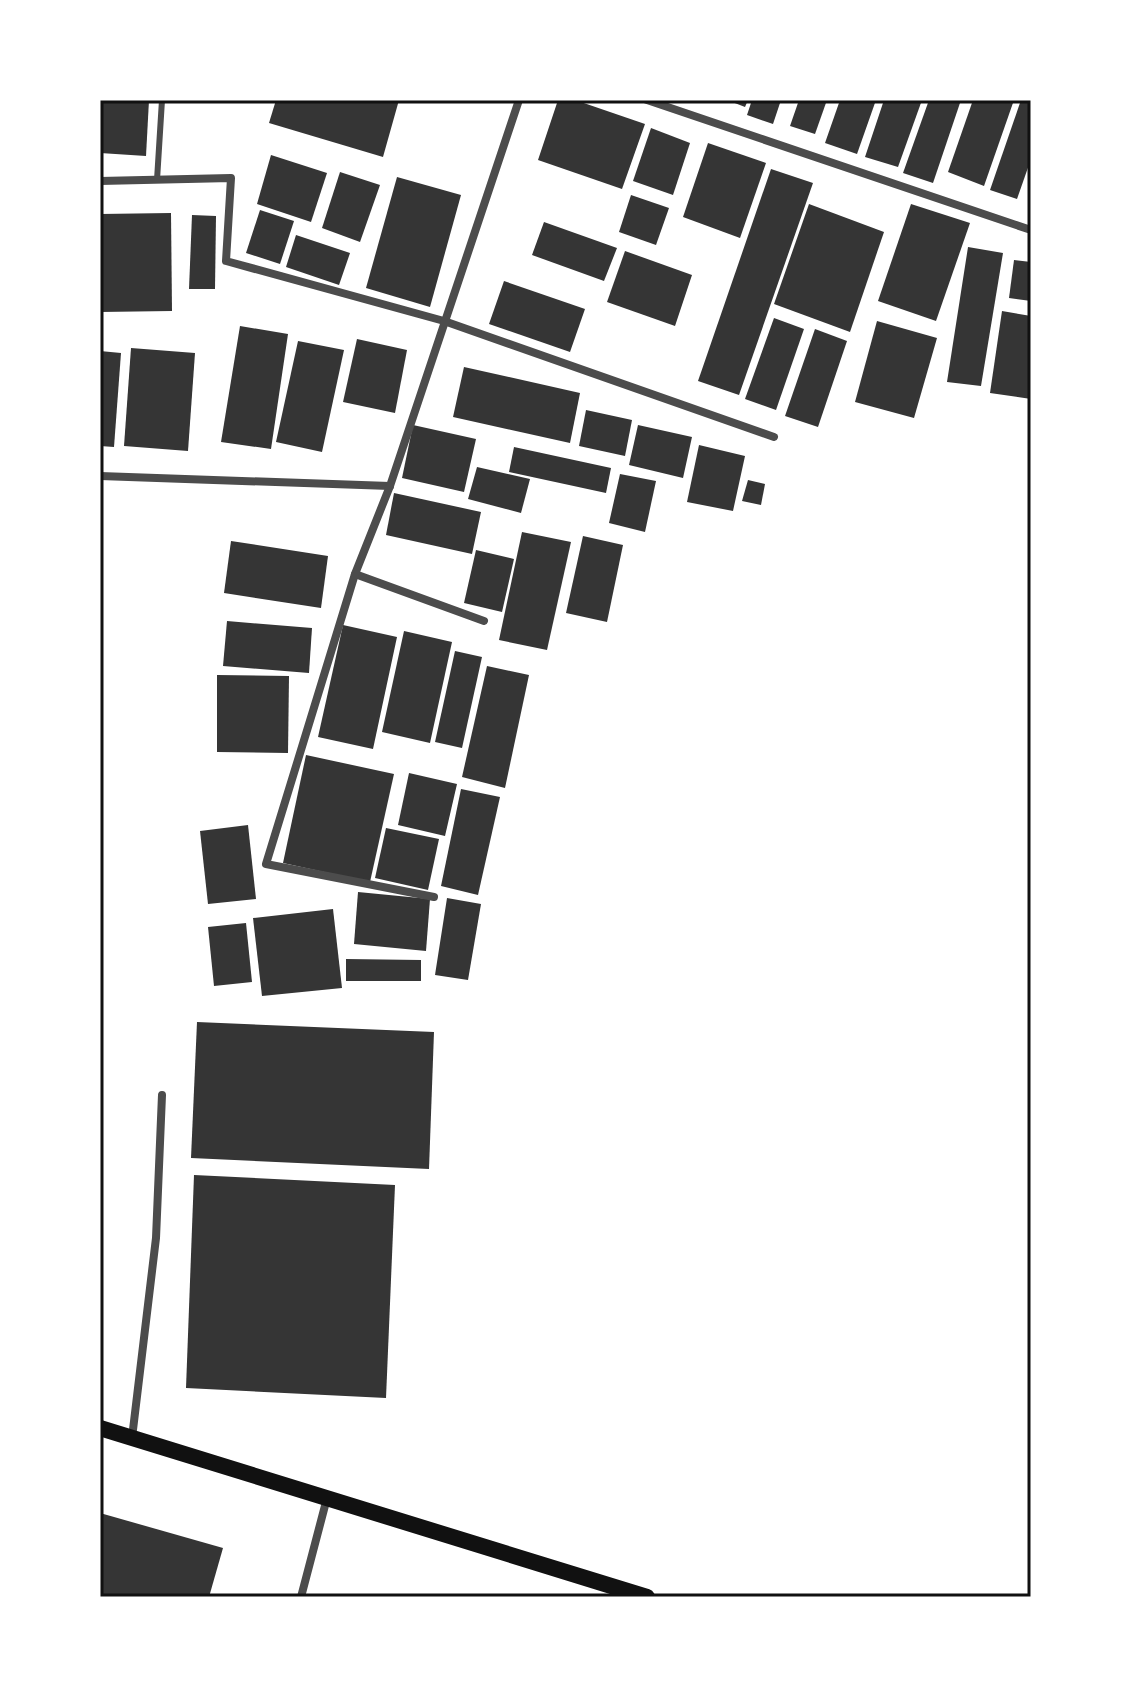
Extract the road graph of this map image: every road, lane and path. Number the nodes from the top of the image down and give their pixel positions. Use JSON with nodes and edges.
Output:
{"nodes":[{"id":1,"x":162,"y":100,"type":"edge"},
{"id":2,"x":519,"y":100,"type":"edge"},
{"id":3,"x":647,"y":100,"type":"edge"},
{"id":4,"x":157,"y":180,"type":"junction"},
{"id":5,"x":100,"y":181,"type":"edge"},
{"id":6,"x":1031,"y":230,"type":"edge"},
{"id":7,"x":444,"y":321,"type":"junction"},
{"id":8,"x":774,"y":437,"type":"dead end"},
{"id":9,"x":100,"y":476,"type":"edge"},
{"id":10,"x":390,"y":486,"type":"junction"},
{"id":11,"x":355,"y":574,"type":"junction"},
{"id":12,"x":484,"y":621,"type":"dead end"},
{"id":13,"x":434,"y":897,"type":"dead end"},
{"id":14,"x":162,"y":1095,"type":"dead end"},
{"id":15,"x":100,"y":1428,"type":"edge"},
{"id":16,"x":132,"y":1438,"type":"junction"},
{"id":17,"x":327,"y":1497,"type":"junction"},
{"id":18,"x":301,"y":1597,"type":"edge"},
{"id":19,"x":647,"y":1597,"type":"edge"}],
"edges":[{"from":1,"to":4,"type":"lane"},
{"from":2,"to":7,"type":"street"},
{"from":3,"to":6,"type":"street"},
{"from":4,"to":5,"type":"street"},
{"from":4,"to":7,"type":"street"},
{"from":7,"to":8,"type":"street"},
{"from":7,"to":10,"type":"street"},
{"from":9,"to":10,"type":"street"},
{"from":10,"to":11,"type":"street"},
{"from":11,"to":12,"type":"street"},
{"from":11,"to":13,"type":"street"},
{"from":14,"to":16,"type":"street"},
{"from":15,"to":16,"type":"main road"},
{"from":16,"to":17,"type":"main road"},
{"from":17,"to":18,"type":"street"},
{"from":17,"to":19,"type":"main road"}]}
